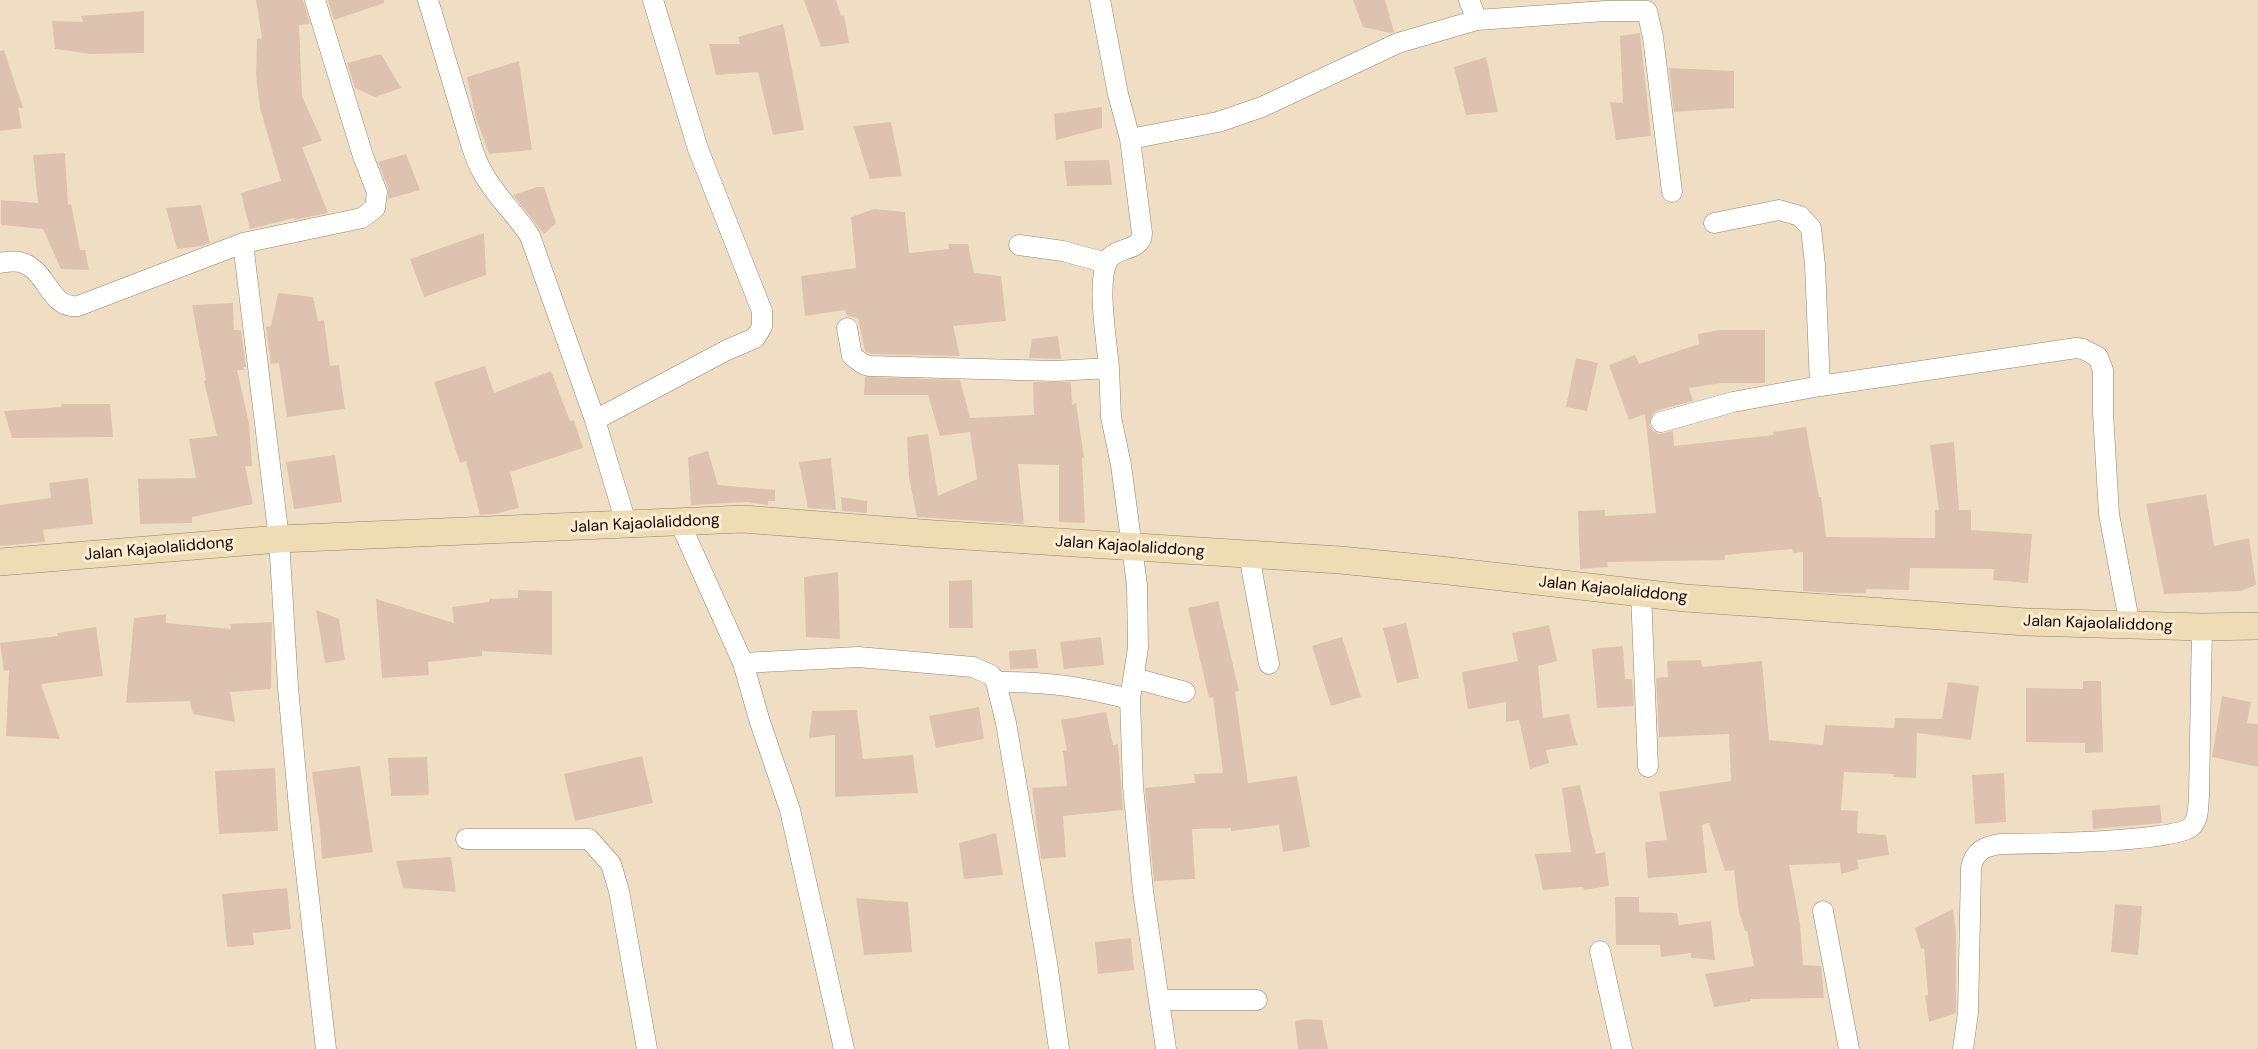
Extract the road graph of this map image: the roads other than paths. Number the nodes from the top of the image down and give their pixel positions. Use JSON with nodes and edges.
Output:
{"nodes":[{"id":1,"x":315,"y":0,"type":"edge"},
{"id":2,"x":428,"y":0,"type":"edge"},
{"id":3,"x":653,"y":0,"type":"edge"},
{"id":4,"x":1100,"y":0,"type":"edge"},
{"id":5,"x":1469,"y":0,"type":"edge"},
{"id":6,"x":1477,"y":20,"type":"junction"},
{"id":7,"x":1130,"y":139,"type":"junction"},
{"id":8,"x":1672,"y":192,"type":"dead end"},
{"id":9,"x":1714,"y":223,"type":"dead end"},
{"id":10,"x":243,"y":243,"type":"junction"},
{"id":11,"x":1018,"y":245,"type":"dead end"},
{"id":12,"x":0,"y":262,"type":"edge"},
{"id":13,"x":1106,"y":263,"type":"junction"},
{"id":14,"x":847,"y":328,"type":"dead end"},
{"id":15,"x":1109,"y":368,"type":"junction"},
{"id":16,"x":1820,"y":386,"type":"junction"},
{"id":17,"x":596,"y":420,"type":"junction"},
{"id":18,"x":1661,"y":422,"type":"dead end"},
{"id":19,"x":680,"y":523,"type":"junction"},
{"id":20,"x":627,"y":526,"type":"junction"},
{"id":21,"x":279,"y":539,"type":"junction"},
{"id":22,"x":1132,"y":547,"type":"junction"},
{"id":23,"x":1249,"y":555,"type":"junction"},
{"id":24,"x":0,"y":562,"type":"edge"},
{"id":25,"x":1641,"y":593,"type":"junction"},
{"id":26,"x":2130,"y":626,"type":"junction"},
{"id":27,"x":2258,"y":626,"type":"edge"},
{"id":28,"x":2202,"y":627,"type":"junction"},
{"id":29,"x":743,"y":663,"type":"junction"},
{"id":30,"x":1269,"y":663,"type":"dead end"},
{"id":31,"x":1134,"y":678,"type":"junction"},
{"id":32,"x":996,"y":682,"type":"junction"},
{"id":33,"x":1185,"y":692,"type":"dead end"},
{"id":34,"x":1130,"y":699,"type":"junction"},
{"id":35,"x":1648,"y":767,"type":"dead end"},
{"id":36,"x":466,"y":839,"type":"dead end"},
{"id":37,"x":1823,"y":911,"type":"dead end"},
{"id":38,"x":1600,"y":951,"type":"dead end"},
{"id":39,"x":1160,"y":1000,"type":"junction"},
{"id":40,"x":1257,"y":1000,"type":"dead end"},
{"id":41,"x":326,"y":1049,"type":"edge"},
{"id":42,"x":647,"y":1049,"type":"edge"},
{"id":43,"x":844,"y":1049,"type":"edge"},
{"id":44,"x":1059,"y":1049,"type":"edge"},
{"id":45,"x":1166,"y":1049,"type":"edge"},
{"id":46,"x":1622,"y":1049,"type":"edge"},
{"id":47,"x":1849,"y":1049,"type":"edge"},
{"id":48,"x":1964,"y":1049,"type":"edge"}],
"edges":[{"from":1,"to":10,"type":"street"},
{"from":2,"to":17,"type":"street"},
{"from":3,"to":17,"type":"street"},
{"from":4,"to":7,"type":"street"},
{"from":5,"to":6,"type":"street"},
{"from":6,"to":7,"type":"street"},
{"from":6,"to":8,"type":"street"},
{"from":7,"to":13,"type":"street"},
{"from":9,"to":16,"type":"street"},
{"from":10,"to":12,"type":"street"},
{"from":10,"to":21,"type":"street"},
{"from":11,"to":13,"type":"street"},
{"from":13,"to":15,"type":"street"},
{"from":14,"to":15,"type":"street"},
{"from":15,"to":22,"type":"street"},
{"from":16,"to":18,"type":"street"},
{"from":16,"to":26,"type":"street"},
{"from":17,"to":20,"type":"street"},
{"from":19,"to":20,"type":"street","name":"Jalan Kajaolaliddong"},
{"from":19,"to":22,"type":"street","name":"Jalan Kajaolaliddong"},
{"from":19,"to":29,"type":"street"},
{"from":20,"to":21,"type":"street","name":"Jalan Kajaolaliddong"},
{"from":21,"to":24,"type":"street","name":"Jalan Kajaolaliddong"},
{"from":21,"to":41,"type":"street"},
{"from":22,"to":23,"type":"street","name":"Jalan Kajaolaliddong"},
{"from":22,"to":31,"type":"street"},
{"from":23,"to":25,"type":"street","name":"Jalan Kajaolaliddong"},
{"from":23,"to":30,"type":"street"},
{"from":25,"to":26,"type":"street","name":"Jalan Kajaolaliddong"},
{"from":25,"to":35,"type":"street"},
{"from":26,"to":28,"type":"street","name":"Jalan Kajaolaliddong"},
{"from":27,"to":28,"type":"street","name":"Jalan Kajaolaliddong"},
{"from":28,"to":48,"type":"street"},
{"from":29,"to":32,"type":"street"},
{"from":29,"to":43,"type":"street"},
{"from":31,"to":33,"type":"street"},
{"from":31,"to":34,"type":"street"},
{"from":32,"to":34,"type":"street"},
{"from":32,"to":44,"type":"street"},
{"from":34,"to":39,"type":"street"},
{"from":36,"to":42,"type":"street"},
{"from":37,"to":47,"type":"street"},
{"from":38,"to":46,"type":"street"},
{"from":39,"to":40,"type":"street"},
{"from":39,"to":45,"type":"street"}]}
